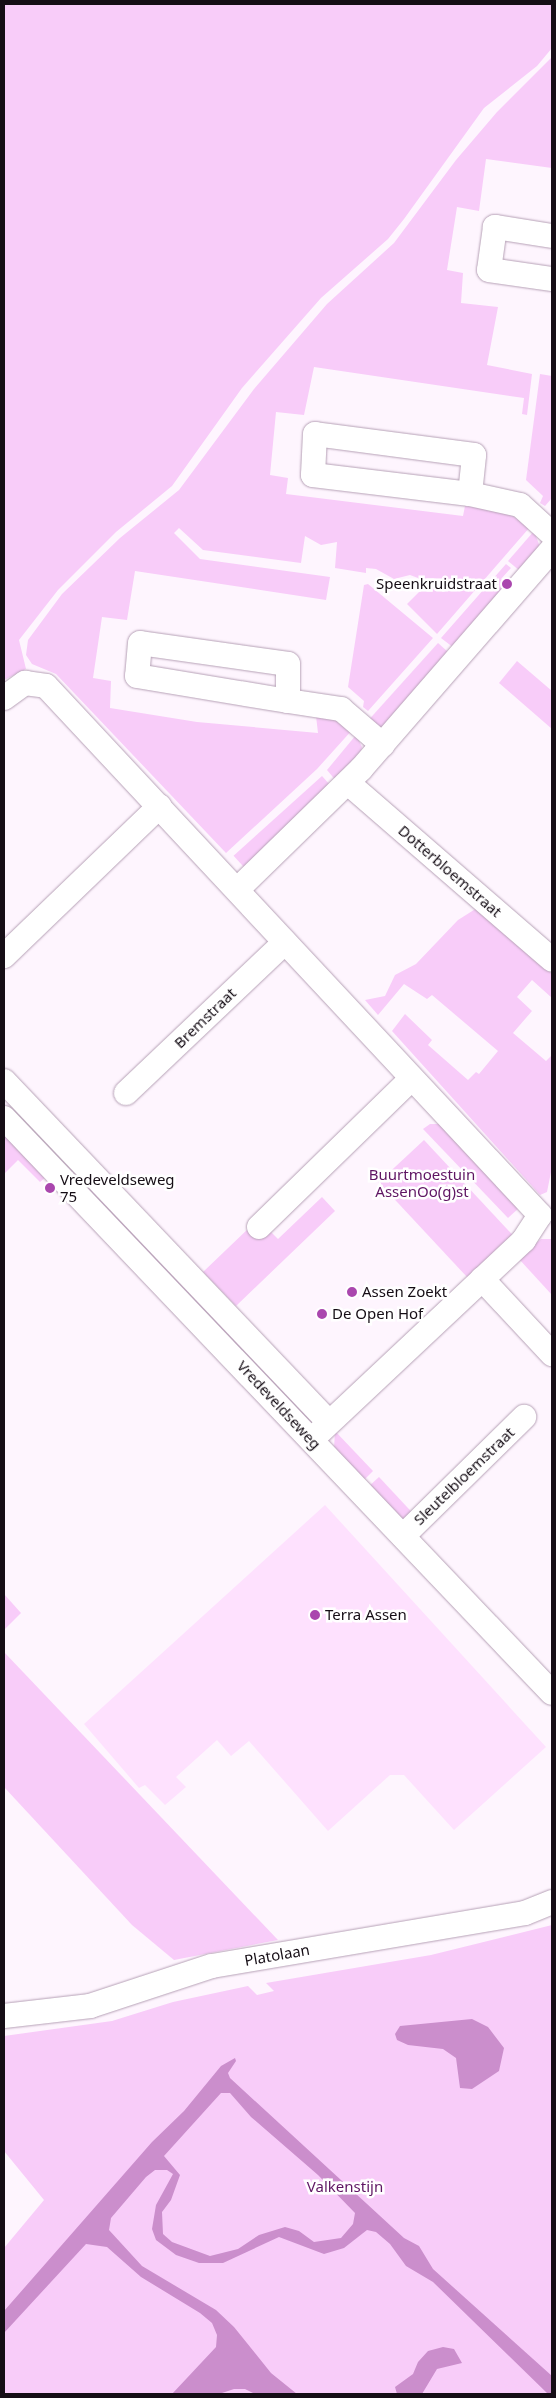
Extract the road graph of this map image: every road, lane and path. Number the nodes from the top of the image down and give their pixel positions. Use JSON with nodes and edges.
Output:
{"nodes":[{"id":1,"x":552,"y":236,"type":"edge"},
{"id":2,"x":552,"y":279,"type":"edge"},
{"id":3,"x":470,"y":494,"type":"junction"},
{"id":4,"x":552,"y":534,"type":"edge"},
{"id":5,"x":552,"y":549,"type":"edge"},
{"id":6,"x":4,"y":698,"type":"edge"},
{"id":7,"x":288,"y":701,"type":"junction"},
{"id":8,"x":383,"y":746,"type":"junction"},
{"id":9,"x":348,"y":783,"type":"junction"},
{"id":10,"x":160,"y":806,"type":"junction"},
{"id":11,"x":238,"y":890,"type":"junction"},
{"id":12,"x":285,"y":942,"type":"junction"},
{"id":13,"x":4,"y":956,"type":"edge"},
{"id":14,"x":552,"y":960,"type":"edge"},
{"id":15,"x":412,"y":1079,"type":"junction"},
{"id":16,"x":4,"y":1081,"type":"edge"},
{"id":17,"x":126,"y":1093,"type":"dead end"},
{"id":18,"x":4,"y":1118,"type":"edge"},
{"id":19,"x":259,"y":1227,"type":"dead end"},
{"id":20,"x":482,"y":1279,"type":"junction"},
{"id":21,"x":552,"y":1354,"type":"edge"},
{"id":22,"x":524,"y":1417,"type":"dead end"},
{"id":23,"x":329,"y":1422,"type":"junction"},
{"id":24,"x":312,"y":1440,"type":"junction"},
{"id":25,"x":403,"y":1536,"type":"junction"},
{"id":26,"x":552,"y":1693,"type":"edge"},
{"id":27,"x":552,"y":1902,"type":"edge"},
{"id":28,"x":4,"y":2016,"type":"edge"}],
"edges":[{"from":1,"to":2,"type":"street"},
{"from":3,"to":3,"type":"street"},
{"from":3,"to":4,"type":"street"},
{"from":5,"to":8,"type":"street"},
{"from":6,"to":10,"type":"street"},
{"from":7,"to":7,"type":"street"},
{"from":7,"to":8,"type":"street"},
{"from":8,"to":9,"type":"street"},
{"from":9,"to":11,"type":"street"},
{"from":9,"to":14,"type":"street","name":"Dotterbloemstraat"},
{"from":10,"to":11,"type":"street"},
{"from":10,"to":13,"type":"street"},
{"from":11,"to":12,"type":"street"},
{"from":12,"to":15,"type":"street"},
{"from":12,"to":17,"type":"street","name":"Bremstraat"},
{"from":15,"to":19,"type":"street"},
{"from":15,"to":20,"type":"street"},
{"from":16,"to":23,"type":"street","name":"Vredeveldseweg"},
{"from":18,"to":24,"type":"street","name":"Vredeveldseweg"},
{"from":20,"to":21,"type":"street"},
{"from":20,"to":23,"type":"street"},
{"from":22,"to":25,"type":"street","name":"Sleutelbloemstraat"},
{"from":23,"to":24,"type":"street"},
{"from":24,"to":25,"type":"street","name":"Vredeveldseweg"},
{"from":25,"to":26,"type":"street","name":"Vredeveldseweg"},
{"from":27,"to":28,"type":"street","name":"Platolaan"}]}
